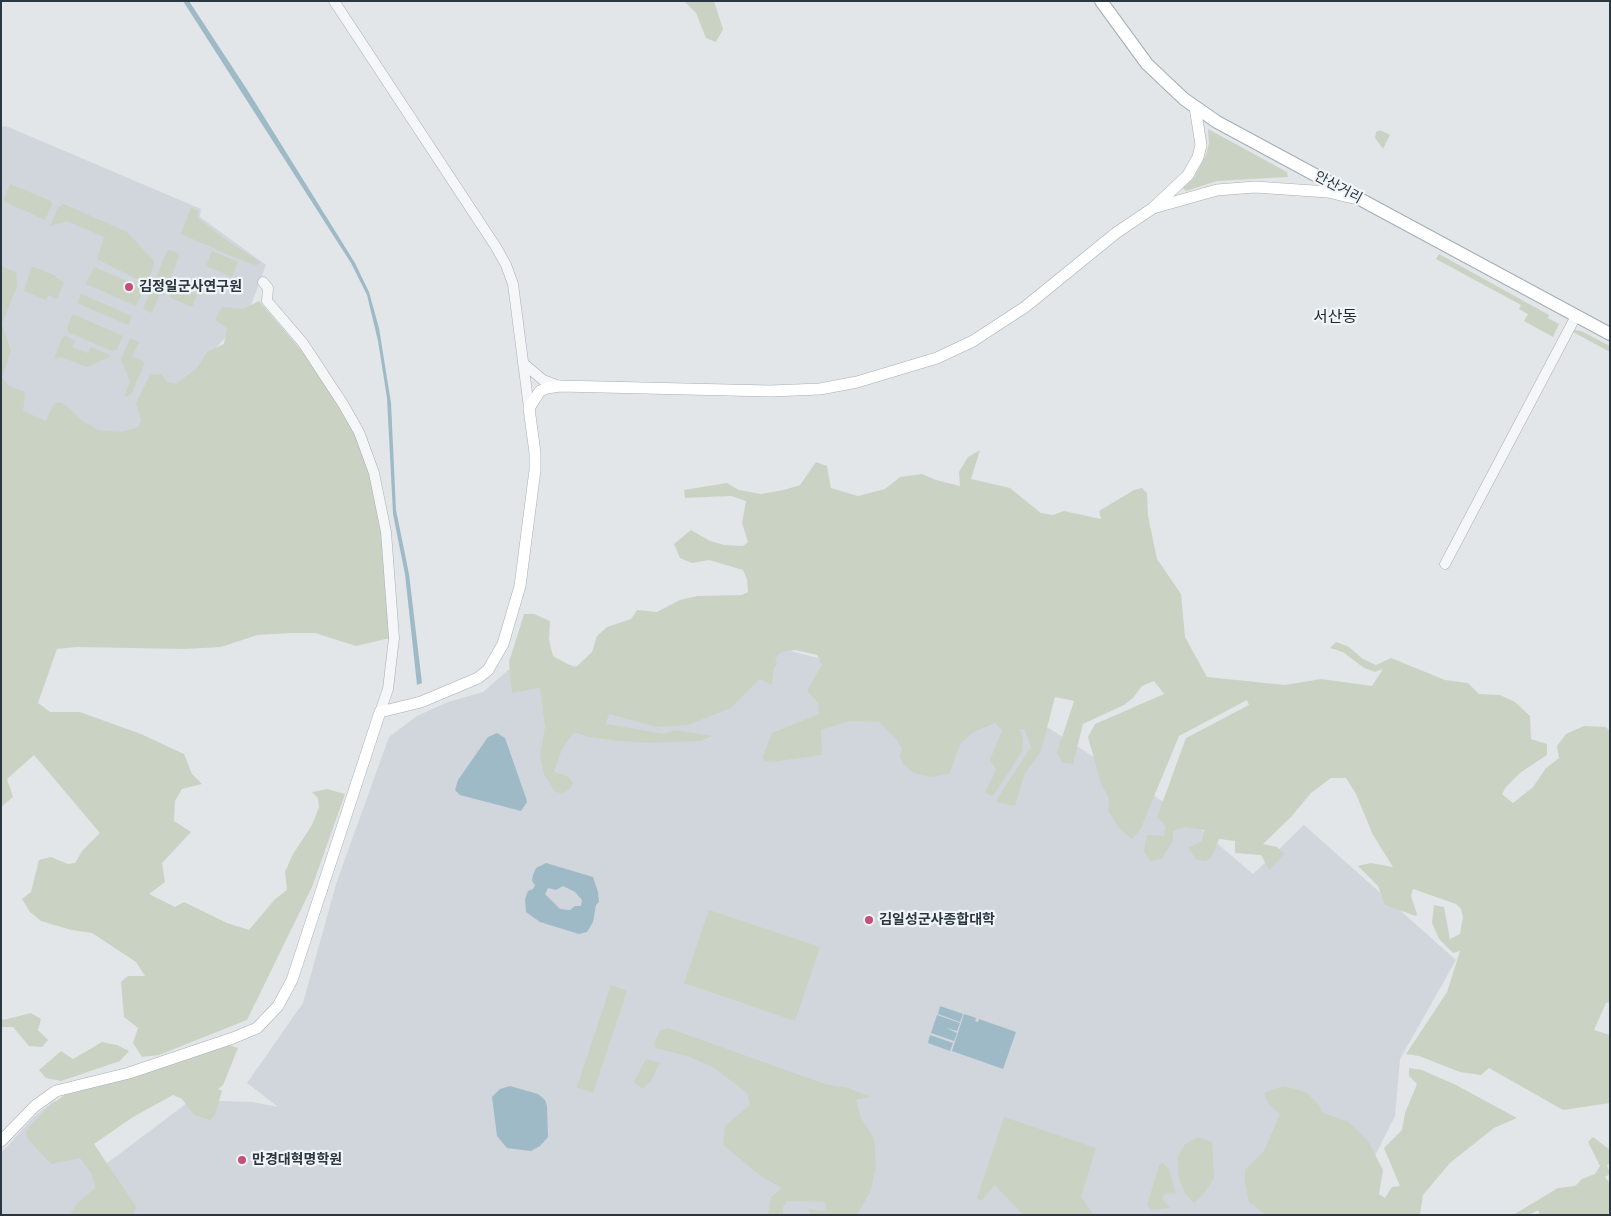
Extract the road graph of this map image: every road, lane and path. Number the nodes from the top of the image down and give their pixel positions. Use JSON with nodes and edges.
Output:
{"nodes":[{"id":1,"x":334,"y":1,"type":"edge"},
{"id":2,"x":1101,"y":1,"type":"edge"},
{"id":3,"x":1195,"y":107,"type":"junction"},
{"id":4,"x":1360,"y":199,"type":"junction"},
{"id":5,"x":1153,"y":208,"type":"junction"},
{"id":6,"x":263,"y":282,"type":"dead end"},
{"id":7,"x":1576,"y":316,"type":"junction"},
{"id":8,"x":1610,"y":334,"type":"edge"},
{"id":9,"x":523,"y":363,"type":"junction"},
{"id":10,"x":560,"y":386,"type":"junction"},
{"id":11,"x":528,"y":408,"type":"junction"},
{"id":12,"x":1445,"y":564,"type":"dead end"},
{"id":13,"x":380,"y":712,"type":"junction"},
{"id":14,"x":1,"y":1141,"type":"edge"}],
"edges":[{"from":1,"to":9,"type":"street"},
{"from":2,"to":3,"type":"main road","name":"안산거리"},
{"from":3,"to":4,"type":"main road","name":"안산거리"},
{"from":3,"to":5,"type":"main road"},
{"from":4,"to":5,"type":"main road"},
{"from":4,"to":7,"type":"main road","name":"안산거리"},
{"from":5,"to":10,"type":"main road"},
{"from":6,"to":13,"type":"street"},
{"from":7,"to":8,"type":"main road","name":"안산거리"},
{"from":7,"to":12,"type":"street"},
{"from":9,"to":10,"type":"street"},
{"from":9,"to":11,"type":"street"},
{"from":10,"to":11,"type":"main road"},
{"from":11,"to":13,"type":"main road"},
{"from":13,"to":14,"type":"main road"}]}
